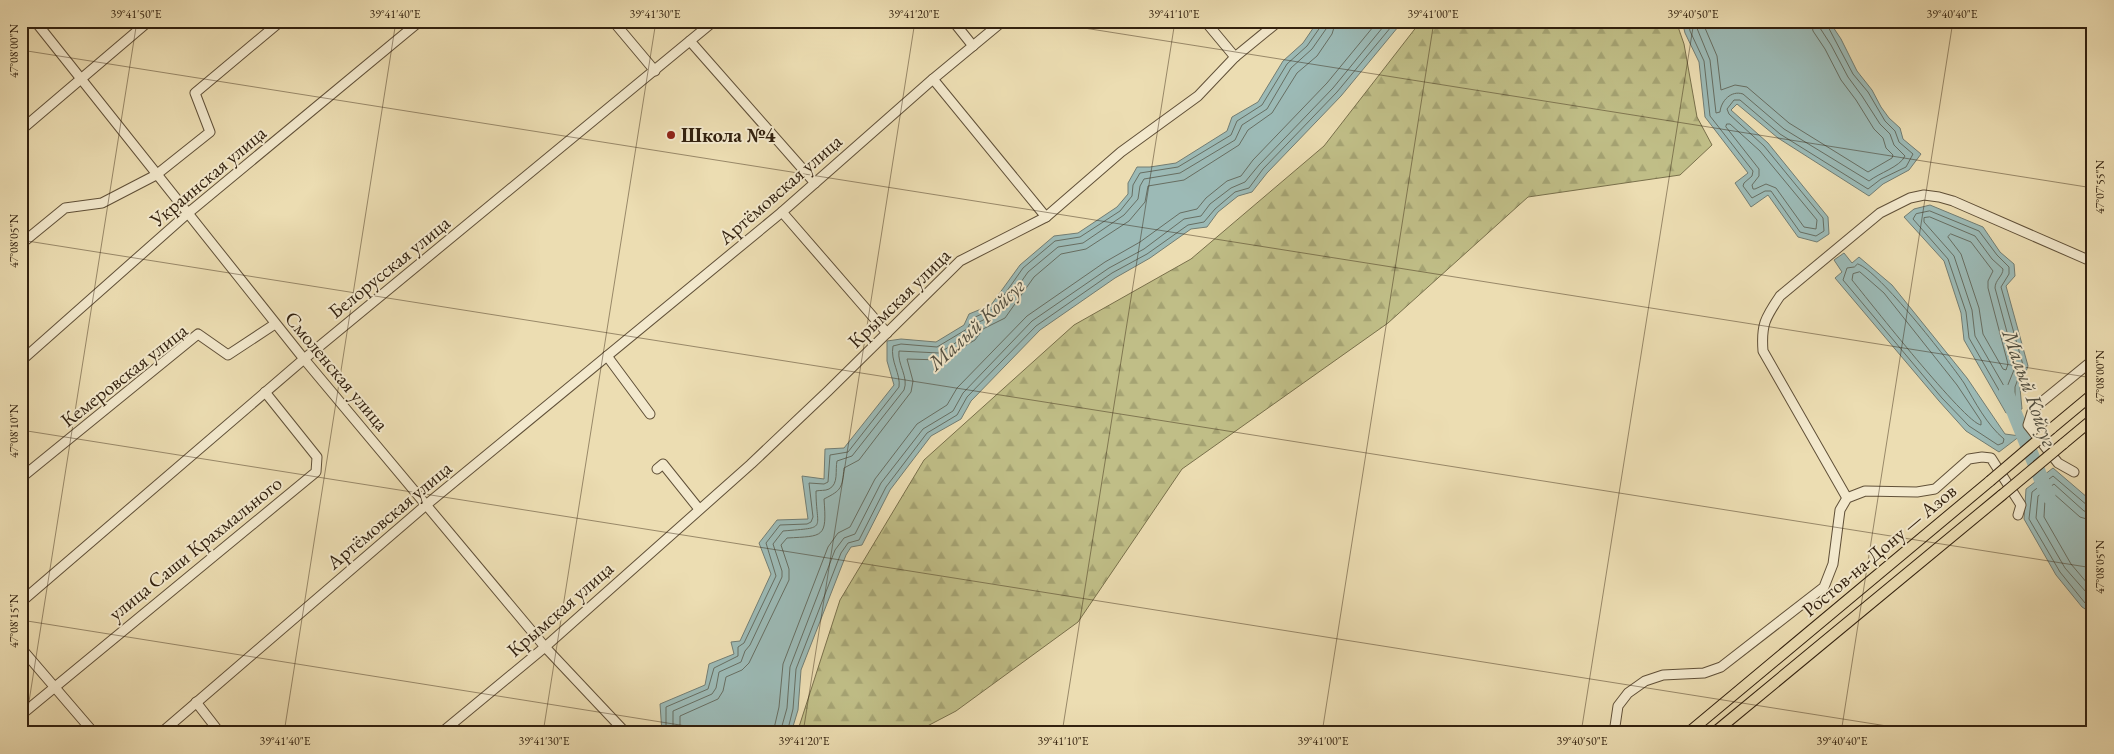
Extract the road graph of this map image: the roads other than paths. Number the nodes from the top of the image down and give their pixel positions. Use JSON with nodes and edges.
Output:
{"nodes":[{"id":1,"x":34,"y":21,"type":"edge"},
{"id":2,"x":149,"y":21,"type":"edge"},
{"id":3,"x":281,"y":21,"type":"edge"},
{"id":4,"x":420,"y":21,"type":"edge"},
{"id":5,"x":613,"y":21,"type":"edge"},
{"id":6,"x":714,"y":21,"type":"edge"},
{"id":7,"x":953,"y":21,"type":"edge"},
{"id":8,"x":1003,"y":21,"type":"edge"},
{"id":9,"x":1205,"y":21,"type":"edge"},
{"id":10,"x":1279,"y":21,"type":"edge"},
{"id":11,"x":690,"y":41,"type":"junction"},
{"id":12,"x":973,"y":46,"type":"junction"},
{"id":13,"x":1235,"y":57,"type":"junction"},
{"id":14,"x":655,"y":71,"type":"junction"},
{"id":15,"x":933,"y":79,"type":"junction"},
{"id":16,"x":81,"y":80,"type":"junction"},
{"id":17,"x":21,"y":130,"type":"edge"},
{"id":18,"x":156,"y":175,"type":"junction"},
{"id":19,"x":815,"y":183,"type":"junction"},
{"id":20,"x":782,"y":212,"type":"junction"},
{"id":21,"x":187,"y":214,"type":"junction"},
{"id":22,"x":1046,"y":217,"type":"junction"},
{"id":23,"x":21,"y":244,"type":"edge"},
{"id":24,"x":2093,"y":262,"type":"edge"},
{"id":25,"x":275,"y":324,"type":"junction"},
{"id":26,"x":887,"y":333,"type":"junction"},
{"id":27,"x":607,"y":356,"type":"junction"},
{"id":28,"x":304,"y":359,"type":"junction"},
{"id":29,"x":2093,"y":360,"type":"edge"},
{"id":30,"x":21,"y":361,"type":"edge"},
{"id":31,"x":264,"y":392,"type":"junction"},
{"id":32,"x":2093,"y":394,"type":"edge"},
{"id":33,"x":650,"y":414,"type":"dead end"},
{"id":34,"x":2093,"y":419,"type":"edge"},
{"id":35,"x":657,"y":469,"type":"dead end"},
{"id":36,"x":2074,"y":472,"type":"dead end"},
{"id":37,"x":21,"y":478,"type":"edge"},
{"id":38,"x":1847,"y":498,"type":"junction"},
{"id":39,"x":426,"y":505,"type":"junction"},
{"id":40,"x":699,"y":509,"type":"junction"},
{"id":41,"x":2018,"y":515,"type":"dead end"},
{"id":42,"x":21,"y":602,"type":"edge"},
{"id":43,"x":545,"y":647,"type":"junction"},
{"id":44,"x":21,"y":648,"type":"edge"},
{"id":45,"x":54,"y":686,"type":"junction"},
{"id":46,"x":196,"y":702,"type":"junction"},
{"id":47,"x":21,"y":715,"type":"edge"},
{"id":48,"x":94,"y":733,"type":"edge"},
{"id":49,"x":161,"y":733,"type":"edge"},
{"id":50,"x":220,"y":733,"type":"edge"},
{"id":51,"x":441,"y":733,"type":"edge"},
{"id":52,"x":626,"y":733,"type":"edge"},
{"id":53,"x":1614,"y":733,"type":"edge"},
{"id":54,"x":1688,"y":733,"type":"edge"},
{"id":55,"x":1714,"y":733,"type":"edge"}],
"edges":[{"from":1,"to":16,"type":"street","name":"Смоленская улица"},
{"from":2,"to":16,"type":"street"},
{"from":3,"to":18,"type":"street"},
{"from":4,"to":21,"type":"street","name":"Украинская улица"},
{"from":5,"to":14,"type":"street"},
{"from":6,"to":11,"type":"street","name":"Белорусская улица"},
{"from":7,"to":12,"type":"street"},
{"from":8,"to":12,"type":"street","name":"Артёмовская улица"},
{"from":9,"to":13,"type":"street"},
{"from":10,"to":13,"type":"street","name":"Крымская улица"},
{"from":11,"to":14,"type":"street","name":"Белорусская улица"},
{"from":11,"to":19,"type":"street"},
{"from":12,"to":15,"type":"street","name":"Артёмовская улица"},
{"from":13,"to":22,"type":"street","name":"Крымская улица"},
{"from":14,"to":28,"type":"street","name":"Белорусская улица"},
{"from":15,"to":19,"type":"street","name":"Артёмовская улица"},
{"from":15,"to":22,"type":"street"},
{"from":16,"to":17,"type":"street"},
{"from":16,"to":18,"type":"street","name":"Смоленская улица"},
{"from":18,"to":21,"type":"street","name":"Смоленская улица"},
{"from":18,"to":23,"type":"street"},
{"from":19,"to":20,"type":"street","name":"Артёмовская улица"},
{"from":20,"to":26,"type":"street"},
{"from":20,"to":27,"type":"street","name":"Артёмовская улица"},
{"from":21,"to":25,"type":"street","name":"Смоленская улица"},
{"from":21,"to":30,"type":"street","name":"Украинская улица"},
{"from":22,"to":26,"type":"street","name":"Крымская улица"},
{"from":24,"to":38,"type":"street"},
{"from":25,"to":28,"type":"street","name":"Смоленская улица"},
{"from":25,"to":37,"type":"street","name":"Кемеровская улица"},
{"from":26,"to":40,"type":"street","name":"Крымская улица"},
{"from":27,"to":33,"type":"street"},
{"from":27,"to":39,"type":"street","name":"Артёмовская улица"},
{"from":28,"to":31,"type":"street","name":"Белорусская улица"},
{"from":28,"to":39,"type":"street","name":"Смоленская улица"},
{"from":29,"to":36,"type":"street"},
{"from":31,"to":42,"type":"street","name":"Белорусская улица"},
{"from":31,"to":45,"type":"street","name":"улица Саши Крахмального"},
{"from":32,"to":54,"type":"main road","name":"Ростов-на-Дону — Азов","bridge":true},
{"from":34,"to":55,"type":"main road","name":"Ростов-на-Дону — Азов","bridge":true},
{"from":35,"to":40,"type":"street"},
{"from":38,"to":41,"type":"street"},
{"from":38,"to":53,"type":"street"},
{"from":39,"to":43,"type":"street","name":"Смоленская улица"},
{"from":39,"to":46,"type":"street","name":"Артёмовская улица"},
{"from":40,"to":43,"type":"street","name":"Крымская улица"},
{"from":43,"to":51,"type":"street","name":"Крымская улица"},
{"from":43,"to":52,"type":"street","name":"Смоленская улица"},
{"from":44,"to":45,"type":"street"},
{"from":45,"to":47,"type":"street","name":"улица Саши Крахмального"},
{"from":45,"to":48,"type":"street"},
{"from":46,"to":49,"type":"street","name":"Артёмовская улица"},
{"from":46,"to":50,"type":"street"}]}
